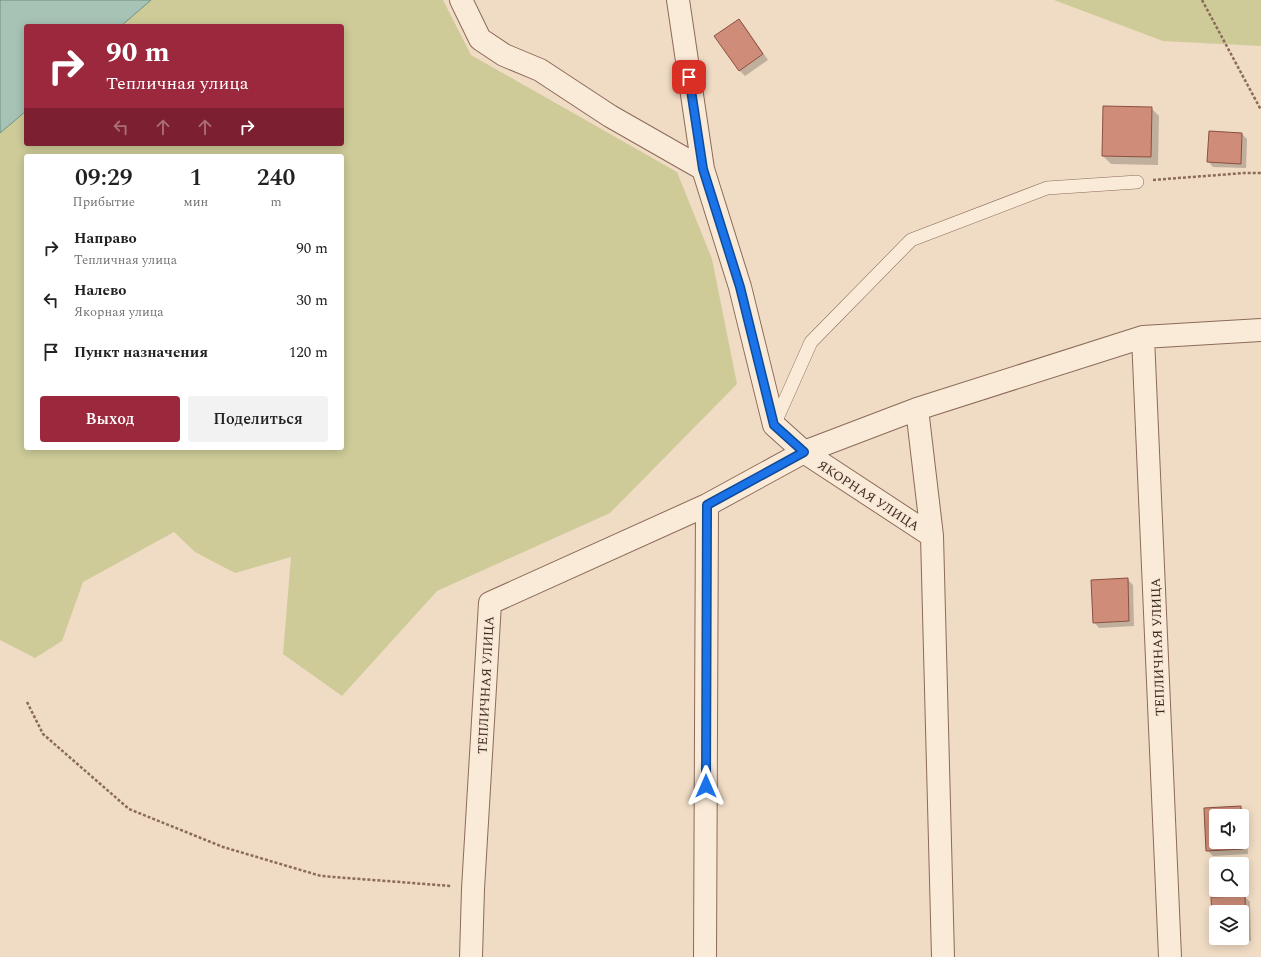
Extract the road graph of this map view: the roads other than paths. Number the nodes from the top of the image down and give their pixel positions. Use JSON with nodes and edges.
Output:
{"nodes":[{"id":1,"x":461,"y":0,"type":"edge"},
{"id":2,"x":678,"y":0,"type":"edge"},
{"id":3,"x":703,"y":169,"type":"junction"},
{"id":4,"x":1137,"y":182,"type":"road end"},
{"id":5,"x":1261,"y":330,"type":"edge"},
{"id":6,"x":1143,"y":337,"type":"junction"},
{"id":7,"x":917,"y":409,"type":"junction"},
{"id":8,"x":774,"y":425,"type":"junction"},
{"id":9,"x":804,"y":452,"type":"junction"},
{"id":10,"x":707,"y":505,"type":"junction"},
{"id":11,"x":932,"y":536,"type":"junction"},
{"id":12,"x":471,"y":957,"type":"edge"},
{"id":13,"x":705,"y":957,"type":"edge"},
{"id":14,"x":943,"y":957,"type":"edge"},
{"id":15,"x":1170,"y":957,"type":"edge"}],
"edges":[{"from":1,"to":3,"type":"street"},
{"from":2,"to":3,"type":"street"},
{"from":3,"to":8,"type":"street"},
{"from":4,"to":8,"type":"lane"},
{"from":5,"to":6,"type":"street","name":"ТЕПЛИЧНАЯ УЛИЦА"},
{"from":6,"to":7,"type":"street","name":"ТЕПЛИЧНАЯ УЛИЦА"},
{"from":6,"to":15,"type":"street","name":"ТЕПЛИЧНАЯ УЛИЦА"},
{"from":7,"to":9,"type":"street","name":"ТЕПЛИЧНАЯ УЛИЦА"},
{"from":7,"to":11,"type":"street"},
{"from":8,"to":9,"type":"street","name":"ЯКОРНАЯ УЛИЦА"},
{"from":9,"to":10,"type":"street","name":"ТЕПЛИЧНАЯ УЛИЦА"},
{"from":9,"to":11,"type":"street","name":"ЯКОРНАЯ УЛИЦА"},
{"from":10,"to":12,"type":"street","name":"ТЕПЛИЧНАЯ УЛИЦА"},
{"from":10,"to":13,"type":"street"},
{"from":11,"to":14,"type":"street"}]}
